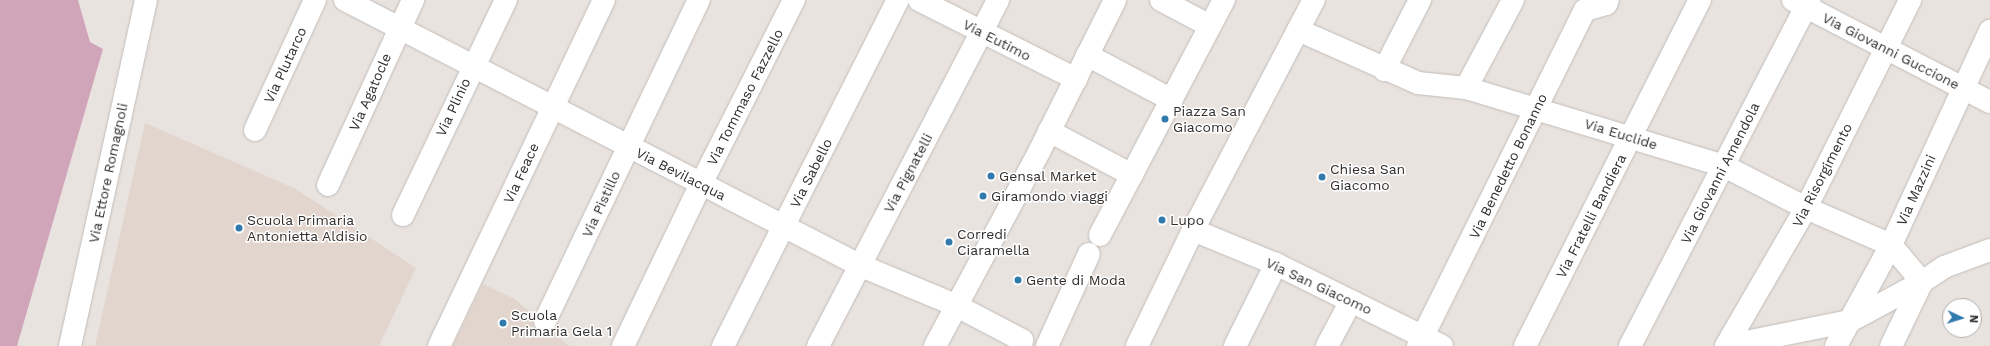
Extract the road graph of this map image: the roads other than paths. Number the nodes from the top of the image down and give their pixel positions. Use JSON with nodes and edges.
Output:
{"nodes":[{"id":1,"x":146,"y":0,"type":"edge"},
{"id":2,"x":315,"y":0,"type":"edge"},
{"id":3,"x":345,"y":0,"type":"edge"},
{"id":4,"x":413,"y":0,"type":"edge"},
{"id":5,"x":506,"y":0,"type":"edge"},
{"id":6,"x":604,"y":0,"type":"edge"},
{"id":7,"x":699,"y":0,"type":"edge"},
{"id":8,"x":794,"y":0,"type":"edge"},
{"id":9,"x":898,"y":0,"type":"edge"},
{"id":10,"x":919,"y":0,"type":"edge"},
{"id":11,"x":998,"y":0,"type":"edge"},
{"id":12,"x":1115,"y":0,"type":"edge"},
{"id":13,"x":1161,"y":0,"type":"edge"},
{"id":14,"x":1224,"y":0,"type":"edge"},
{"id":15,"x":1314,"y":0,"type":"edge"},
{"id":16,"x":1420,"y":0,"type":"edge"},
{"id":17,"x":1513,"y":0,"type":"edge"},
{"id":18,"x":1608,"y":0,"type":"edge"},
{"id":19,"x":1700,"y":0,"type":"edge"},
{"id":20,"x":1910,"y":0,"type":"edge"},
{"id":21,"x":1802,"y":2,"type":"edge"},
{"id":22,"x":1210,"y":26,"type":"junction"},
{"id":23,"x":399,"y":28,"type":"junction"},
{"id":24,"x":1298,"y":30,"type":"junction"},
{"id":25,"x":1990,"y":31,"type":"edge"},
{"id":26,"x":981,"y":32,"type":"junction"},
{"id":27,"x":1885,"y":50,"type":"junction"},
{"id":28,"x":1087,"y":55,"type":"junction"},
{"id":29,"x":473,"y":66,"type":"junction"},
{"id":30,"x":1384,"y":70,"type":"junction"},
{"id":31,"x":1076,"y":79,"type":"junction"},
{"id":32,"x":1962,"y":87,"type":"junction"},
{"id":33,"x":1466,"y":88,"type":"junction"},
{"id":34,"x":1172,"y":100,"type":"junction"},
{"id":35,"x":1990,"y":102,"type":"edge"},
{"id":36,"x":552,"y":107,"type":"junction"},
{"id":37,"x":1536,"y":108,"type":"junction"},
{"id":38,"x":255,"y":130,"type":"dead end"},
{"id":39,"x":1049,"y":131,"type":"junction"},
{"id":40,"x":1631,"y":136,"type":"junction"},
{"id":41,"x":628,"y":146,"type":"junction"},
{"id":42,"x":1724,"y":166,"type":"junction"},
{"id":43,"x":1132,"y":175,"type":"junction"},
{"id":44,"x":701,"y":184,"type":"junction"},
{"id":45,"x":328,"y":185,"type":"dead end"},
{"id":46,"x":1806,"y":208,"type":"junction"},
{"id":47,"x":403,"y":215,"type":"dead end"},
{"id":48,"x":784,"y":227,"type":"junction"},
{"id":49,"x":1193,"y":230,"type":"junction"},
{"id":50,"x":1100,"y":235,"type":"dead end"},
{"id":51,"x":1890,"y":246,"type":"junction"},
{"id":52,"x":1990,"y":250,"type":"edge"},
{"id":53,"x":1089,"y":254,"type":"dead end"},
{"id":54,"x":1276,"y":264,"type":"junction"},
{"id":55,"x":859,"y":265,"type":"junction"},
{"id":56,"x":1922,"y":282,"type":"junction"},
{"id":57,"x":1351,"y":301,"type":"junction"},
{"id":58,"x":955,"y":305,"type":"junction"},
{"id":59,"x":545,"y":321,"type":"dead end"},
{"id":60,"x":1850,"y":321,"type":"junction"},
{"id":61,"x":1022,"y":340,"type":"dead end"},
{"id":62,"x":1421,"y":341,"type":"edge"},
{"id":63,"x":70,"y":346,"type":"edge"},
{"id":64,"x":439,"y":346,"type":"edge"},
{"id":65,"x":623,"y":346,"type":"edge"},
{"id":66,"x":723,"y":346,"type":"edge"},
{"id":67,"x":818,"y":346,"type":"edge"},
{"id":68,"x":935,"y":346,"type":"edge"},
{"id":69,"x":1048,"y":346,"type":"edge"},
{"id":70,"x":1137,"y":346,"type":"edge"},
{"id":71,"x":1235,"y":346,"type":"edge"},
{"id":72,"x":1327,"y":346,"type":"edge"},
{"id":73,"x":1442,"y":346,"type":"edge"},
{"id":74,"x":1525,"y":346,"type":"edge"},
{"id":75,"x":1630,"y":346,"type":"edge"},
{"id":76,"x":1726,"y":346,"type":"edge"},
{"id":77,"x":1836,"y":346,"type":"edge"},
{"id":78,"x":1891,"y":346,"type":"edge"}],
"edges":[{"from":1,"to":63,"type":"street","name":"Via Ettore Romagnoli"},
{"from":2,"to":38,"type":"street","name":"Via Plutarco"},
{"from":3,"to":23,"type":"street","name":"Via Bevilacqua"},
{"from":4,"to":23,"type":"street","name":"Via Agatocle"},
{"from":5,"to":29,"type":"street","name":"Via Plinio"},
{"from":6,"to":36,"type":"street","name":"Via Feace"},
{"from":7,"to":41,"type":"street","name":"Via Pistillo"},
{"from":8,"to":44,"type":"street","name":"Via Tommaso Fazzello"},
{"from":9,"to":48,"type":"street","name":"Via Sabello"},
{"from":10,"to":26,"type":"street","name":"Via Eutimo"},
{"from":11,"to":26,"type":"street","name":"Via Pignatelli"},
{"from":12,"to":28,"type":"street"},
{"from":13,"to":22,"type":"street"},
{"from":14,"to":22,"type":"street"},
{"from":15,"to":24,"type":"street"},
{"from":16,"to":30,"type":"street"},
{"from":17,"to":33,"type":"street"},
{"from":18,"to":37,"type":"street","name":"Via Benedetto Bonanno"},
{"from":19,"to":40,"type":"street","name":"Via Fratelli Bandiera"},
{"from":20,"to":27,"type":"street","name":"Via Risorgimento"},
{"from":21,"to":27,"type":"street","name":"Via Giovanni Guccione"},
{"from":21,"to":42,"type":"street","name":"Via Giovanni Amendola"},
{"from":22,"to":34,"type":"street"},
{"from":23,"to":29,"type":"street","name":"Via Bevilacqua"},
{"from":23,"to":45,"type":"street","name":"Via Agatocle"},
{"from":24,"to":30,"type":"street","name":"Via Euclide"},
{"from":24,"to":49,"type":"street"},
{"from":25,"to":32,"type":"street","name":"Via Mazzini"},
{"from":26,"to":31,"type":"street","name":"Via Eutimo"},
{"from":26,"to":55,"type":"street","name":"Via Pignatelli"},
{"from":27,"to":32,"type":"street","name":"Via Giovanni Guccione"},
{"from":27,"to":46,"type":"street","name":"Via Risorgimento"},
{"from":28,"to":31,"type":"street"},
{"from":28,"to":34,"type":"street"},
{"from":29,"to":36,"type":"street","name":"Via Bevilacqua"},
{"from":29,"to":47,"type":"street","name":"Via Plinio"},
{"from":30,"to":33,"type":"street","name":"Via Euclide"},
{"from":31,"to":39,"type":"street"},
{"from":32,"to":35,"type":"street","name":"Via Giovanni Guccione"},
{"from":32,"to":51,"type":"street","name":"Via Mazzini"},
{"from":33,"to":37,"type":"street","name":"Via Euclide"},
{"from":34,"to":43,"type":"street"},
{"from":36,"to":41,"type":"street","name":"Via Bevilacqua"},
{"from":36,"to":64,"type":"street","name":"Via Feace"},
{"from":37,"to":40,"type":"street","name":"Via Euclide"},
{"from":37,"to":62,"type":"street","name":"Via Benedetto Bonanno"},
{"from":39,"to":43,"type":"street"},
{"from":39,"to":58,"type":"street"},
{"from":40,"to":42,"type":"street","name":"Via Euclide"},
{"from":40,"to":74,"type":"street","name":"Via Fratelli Bandiera"},
{"from":41,"to":44,"type":"street","name":"Via Bevilacqua"},
{"from":41,"to":59,"type":"street","name":"Via Pistillo"},
{"from":42,"to":46,"type":"street","name":"Via Euclide"},
{"from":42,"to":75,"type":"street","name":"Via Giovanni Amendola"},
{"from":43,"to":50,"type":"street"},
{"from":44,"to":48,"type":"street","name":"Via Bevilacqua"},
{"from":44,"to":65,"type":"street","name":"Via Tommaso Fazzello"},
{"from":46,"to":51,"type":"street","name":"Via Euclide"},
{"from":46,"to":76,"type":"street","name":"Via Risorgimento"},
{"from":48,"to":55,"type":"street","name":"Via Bevilacqua"},
{"from":48,"to":66,"type":"street","name":"Via Sabello"},
{"from":49,"to":54,"type":"street","name":"Via San Giacomo"},
{"from":49,"to":70,"type":"street"},
{"from":51,"to":56,"type":"street","name":"Via Euclide"},
{"from":51,"to":60,"type":"street","name":"Via Mazzini"},
{"from":52,"to":56,"type":"street"},
{"from":53,"to":69,"type":"street"},
{"from":54,"to":57,"type":"street","name":"Via San Giacomo"},
{"from":54,"to":71,"type":"street"},
{"from":55,"to":58,"type":"street","name":"Via Bevilacqua"},
{"from":55,"to":67,"type":"street","name":"Via Pignatelli"},
{"from":56,"to":60,"type":"street"},
{"from":56,"to":78,"type":"street"},
{"from":57,"to":62,"type":"street","name":"Via San Giacomo"},
{"from":57,"to":72,"type":"street"},
{"from":58,"to":61,"type":"street","name":"Via Bevilacqua"},
{"from":58,"to":68,"type":"street"},
{"from":60,"to":76,"type":"street"},
{"from":60,"to":77,"type":"street","name":"Via Mazzini"},
{"from":62,"to":73,"type":"street","name":"Via San Giacomo"}]}
